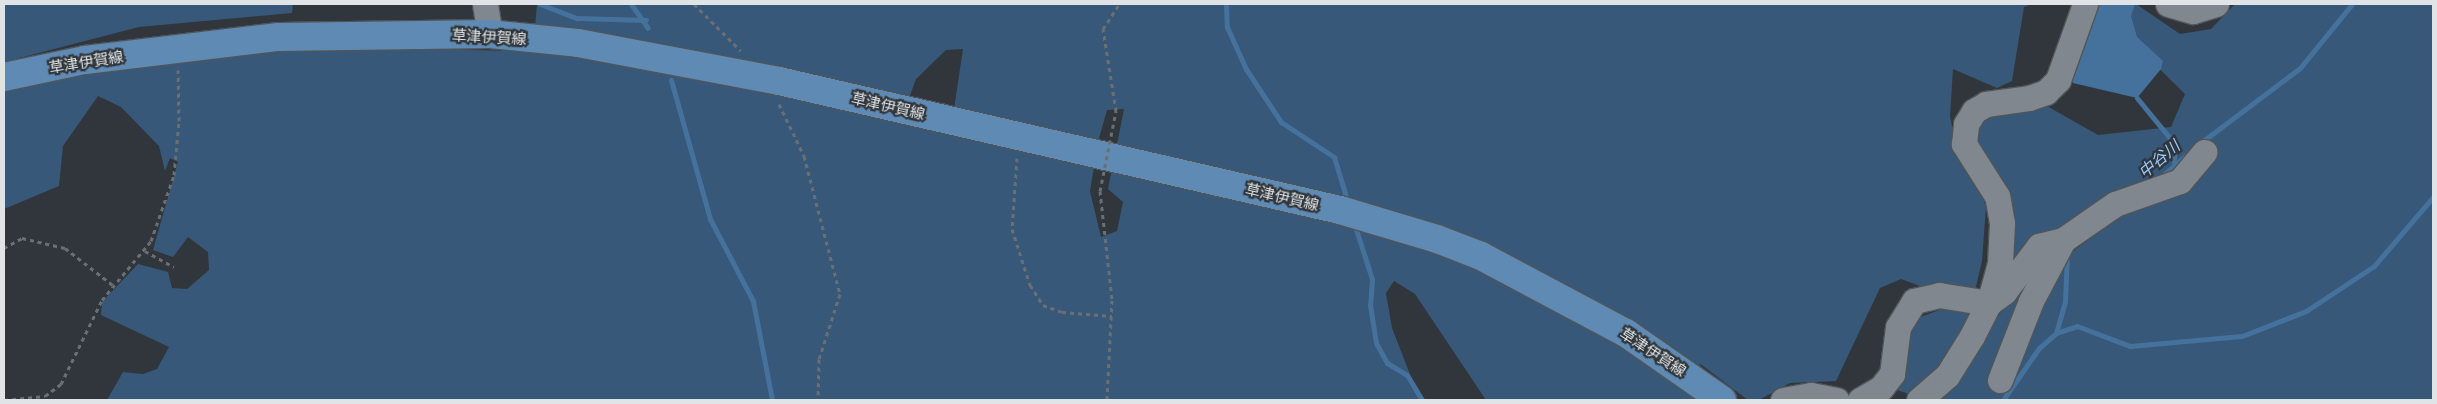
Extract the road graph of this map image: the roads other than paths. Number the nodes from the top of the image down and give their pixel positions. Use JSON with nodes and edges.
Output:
{"nodes":[{"id":1,"x":485,"y":4,"type":"edge"},
{"id":2,"x":2085,"y":4,"type":"edge"},
{"id":3,"x":2168,"y":4,"type":"edge"},
{"id":4,"x":2216,"y":4,"type":"edge"},
{"id":5,"x":490,"y":34,"type":"junction"},
{"id":6,"x":4,"y":77,"type":"edge"},
{"id":7,"x":2204,"y":152,"type":"dead end"},
{"id":8,"x":2063,"y":240,"type":"junction"},
{"id":9,"x":1989,"y":303,"type":"junction"},
{"id":10,"x":2000,"y":380,"type":"dead end"},
{"id":11,"x":1722,"y":400,"type":"edge"},
{"id":12,"x":1783,"y":400,"type":"edge"},
{"id":13,"x":1837,"y":400,"type":"edge"},
{"id":14,"x":1860,"y":400,"type":"edge"},
{"id":15,"x":1919,"y":400,"type":"edge"}],
"edges":[{"from":1,"to":5,"type":"street"},
{"from":2,"to":9,"type":"street"},
{"from":3,"to":4,"type":"street"},
{"from":5,"to":6,"type":"main road","name":"草津伊賀線"},
{"from":5,"to":11,"type":"main road","name":"草津伊賀線"},
{"from":7,"to":8,"type":"street"},
{"from":8,"to":9,"type":"street"},
{"from":8,"to":10,"type":"street"},
{"from":9,"to":14,"type":"street"},
{"from":9,"to":15,"type":"street"},
{"from":12,"to":13,"type":"street"}]}
